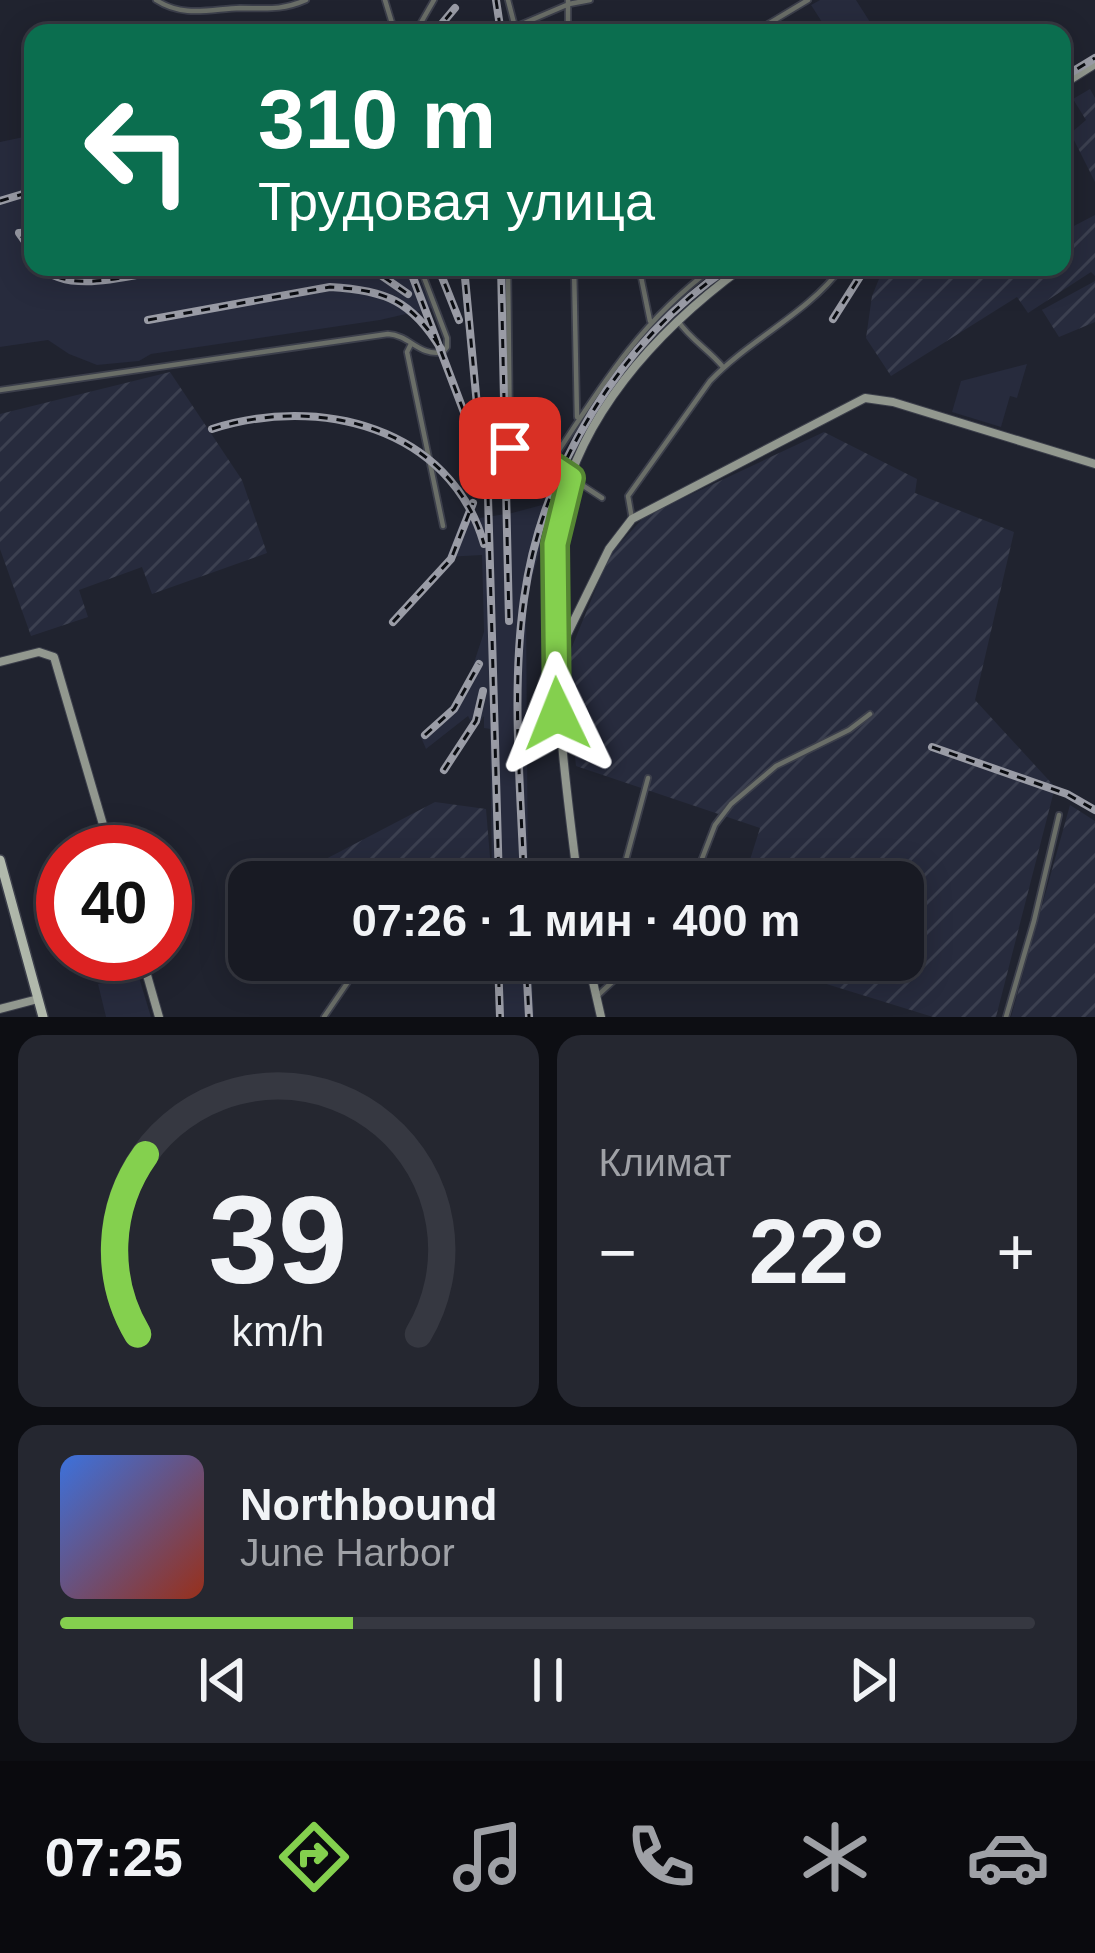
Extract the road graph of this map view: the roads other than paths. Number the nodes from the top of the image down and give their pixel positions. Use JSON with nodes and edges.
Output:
{"nodes":[{"id":1,"x":156,"y":0,"type":"edge"},
{"id":2,"x":306,"y":0,"type":"edge"},
{"id":3,"x":590,"y":0,"type":"edge"},
{"id":4,"x":804,"y":1,"type":"edge"},
{"id":5,"x":568,"y":2,"type":"edge"},
{"id":6,"x":520,"y":24,"type":"edge"},
{"id":7,"x":767,"y":24,"type":"edge"},
{"id":8,"x":424,"y":276,"type":"edge"},
{"id":9,"x":508,"y":276,"type":"edge"},
{"id":10,"x":574,"y":276,"type":"edge"},
{"id":11,"x":641,"y":276,"type":"edge"},
{"id":12,"x":702,"y":276,"type":"edge"},
{"id":13,"x":732,"y":276,"type":"edge"},
{"id":14,"x":835,"y":276,"type":"edge"},
{"id":15,"x":677,"y":320,"type":"junction"},
{"id":16,"x":650,"y":321,"type":"junction"},
{"id":17,"x":411,"y":344,"type":"junction"},
{"id":18,"x":723,"y":367,"type":"junction"},
{"id":19,"x":0,"y":390,"type":"edge"},
{"id":20,"x":577,"y":417,"type":"junction"},
{"id":21,"x":550,"y":464,"type":"junction"},
{"id":22,"x":1095,"y":464,"type":"edge"},
{"id":23,"x":571,"y":478,"type":"junction"},
{"id":24,"x":602,"y":498,"type":"dead end"},
{"id":25,"x":632,"y":519,"type":"junction"},
{"id":26,"x":443,"y":526,"type":"dead end"},
{"id":27,"x":554,"y":604,"type":"junction"},
{"id":28,"x":577,"y":613,"type":"junction"},
{"id":29,"x":556,"y":657,"type":"junction"},
{"id":30,"x":0,"y":662,"type":"edge"},
{"id":31,"x":870,"y":714,"type":"dead end"},
{"id":32,"x":648,"y":778,"type":"dead end"},
{"id":33,"x":1059,"y":815,"type":"dead end"},
{"id":34,"x":103,"y":825,"type":"edge"},
{"id":35,"x":0,"y":860,"type":"edge"},
{"id":36,"x":575,"y":861,"type":"edge"},
{"id":37,"x":626,"y":861,"type":"edge"},
{"id":38,"x":701,"y":861,"type":"edge"},
{"id":39,"x":149,"y":981,"type":"edge"},
{"id":40,"x":349,"y":981,"type":"edge"},
{"id":41,"x":591,"y":981,"type":"edge"},
{"id":42,"x":613,"y":981,"type":"edge"},
{"id":43,"x":595,"y":998,"type":"junction"},
{"id":44,"x":0,"y":1009,"type":"edge"},
{"id":45,"x":40,"y":1010,"type":"edge"},
{"id":46,"x":159,"y":1017,"type":"edge"},
{"id":47,"x":324,"y":1017,"type":"edge"},
{"id":48,"x":601,"y":1017,"type":"edge"},
{"id":49,"x":1006,"y":1017,"type":"edge"}],
"edges":[{"from":1,"to":2,"type":"street"},
{"from":3,"to":5,"type":"street"},
{"from":4,"to":7,"type":"street"},
{"from":5,"to":6,"type":"street"},
{"from":8,"to":17,"type":"street"},
{"from":9,"to":21,"type":"street"},
{"from":10,"to":20,"type":"street"},
{"from":11,"to":16,"type":"street"},
{"from":12,"to":16,"type":"street"},
{"from":13,"to":15,"type":"street"},
{"from":14,"to":18,"type":"street"},
{"from":15,"to":18,"type":"street"},
{"from":15,"to":23,"type":"street"},
{"from":16,"to":20,"type":"street"},
{"from":17,"to":19,"type":"street"},
{"from":17,"to":26,"type":"street"},
{"from":18,"to":25,"type":"street"},
{"from":20,"to":21,"type":"street"},
{"from":21,"to":23,"type":"street"},
{"from":22,"to":25,"type":"street"},
{"from":23,"to":24,"type":"street"},
{"from":23,"to":27,"type":"street"},
{"from":25,"to":28,"type":"street"},
{"from":27,"to":28,"type":"street"},
{"from":27,"to":29,"type":"street"},
{"from":28,"to":29,"type":"street"},
{"from":29,"to":36,"type":"street"},
{"from":30,"to":34,"type":"street"},
{"from":31,"to":38,"type":"street"},
{"from":32,"to":37,"type":"street"},
{"from":33,"to":49,"type":"street"},
{"from":35,"to":45,"type":"main road"},
{"from":39,"to":46,"type":"street"},
{"from":40,"to":47,"type":"street"},
{"from":41,"to":43,"type":"street"},
{"from":42,"to":43,"type":"street"},
{"from":43,"to":48,"type":"street"},
{"from":44,"to":45,"type":"street"}]}
